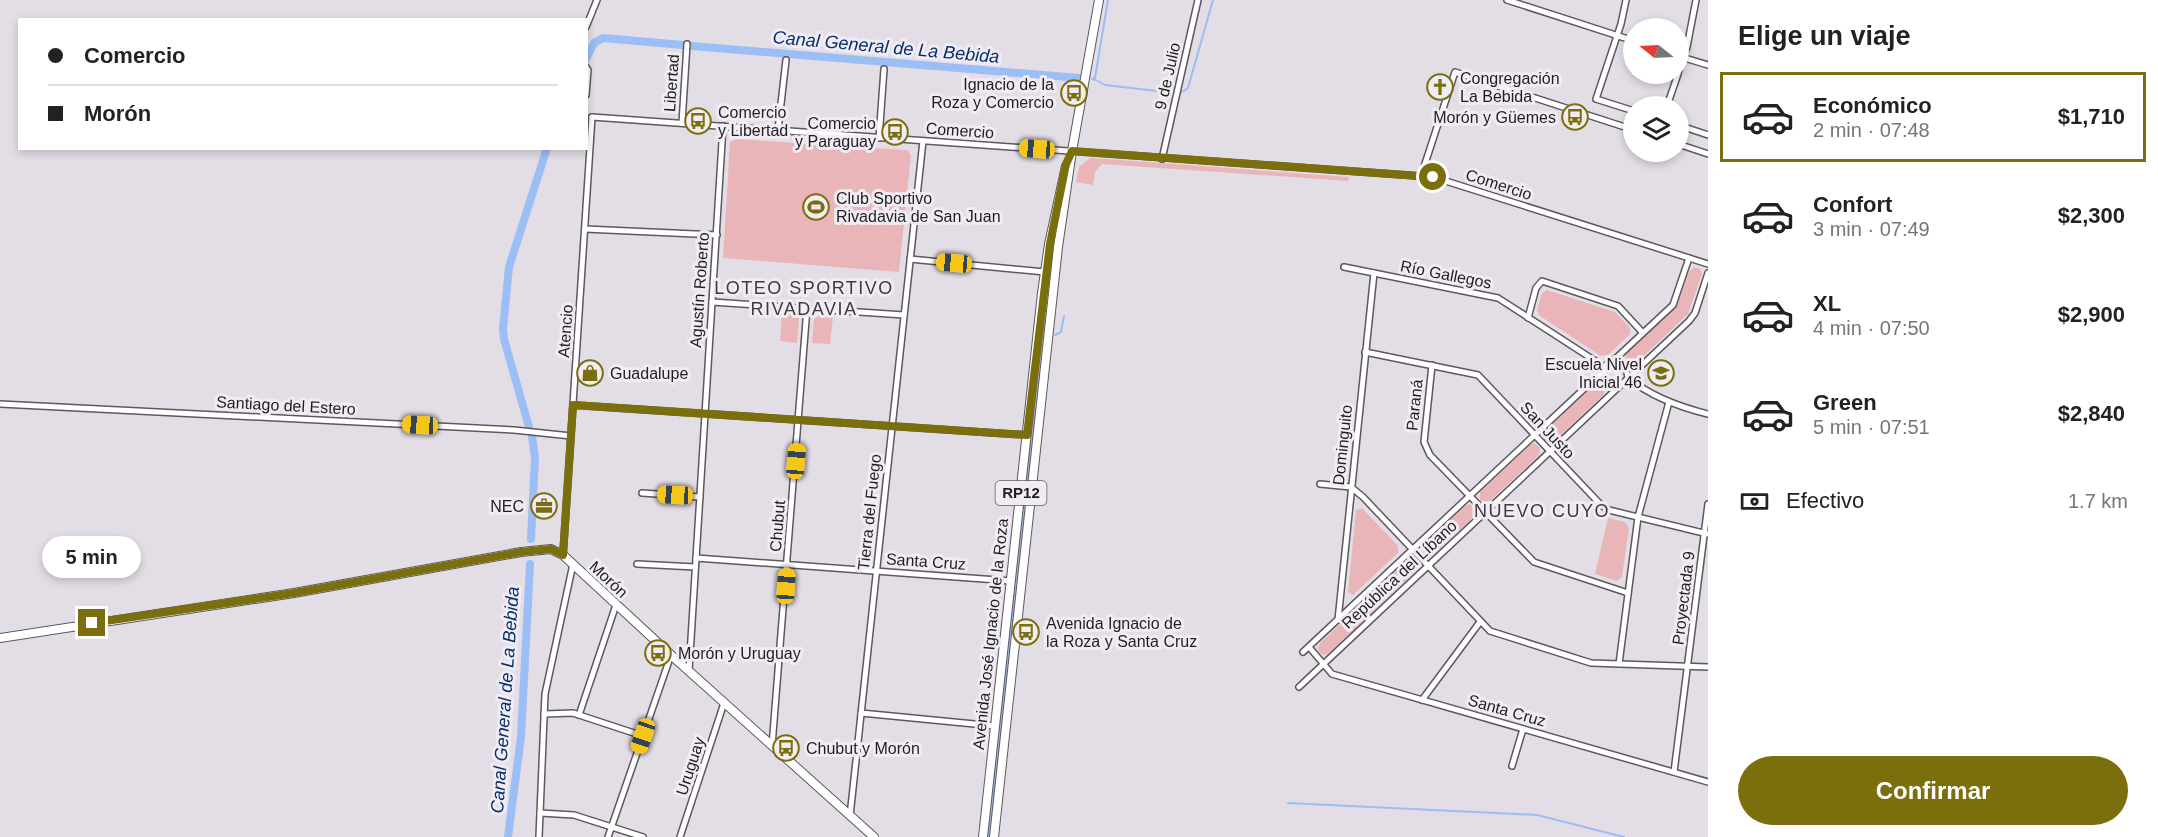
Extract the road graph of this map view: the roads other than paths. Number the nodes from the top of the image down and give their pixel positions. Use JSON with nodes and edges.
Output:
{"nodes":[{"id":1,"x":597,"y":0,"type":"edge"},
{"id":2,"x":1098,"y":0,"type":"edge"},
{"id":3,"x":1198,"y":0,"type":"edge"},
{"id":4,"x":1507,"y":0,"type":"edge"},
{"id":5,"x":1626,"y":0,"type":"edge"},
{"id":6,"x":1696,"y":0,"type":"edge"},
{"id":7,"x":588,"y":22,"type":"edge"},
{"id":8,"x":1689,"y":26,"type":"edge"},
{"id":9,"x":1618,"y":36,"type":"junction"},
{"id":10,"x":1623,"y":38,"type":"edge"},
{"id":11,"x":687,"y":44,"type":"dead end"},
{"id":12,"x":1689,"y":59,"type":"edge"},
{"id":13,"x":786,"y":60,"type":"dead end"},
{"id":14,"x":1708,"y":65,"type":"edge"},
{"id":15,"x":884,"y":69,"type":"dead end"},
{"id":16,"x":1623,"y":108,"type":"edge"},
{"id":17,"x":588,"y":113,"type":"edge"},
{"id":18,"x":592,"y":117,"type":"junction"},
{"id":19,"x":682,"y":123,"type":"junction"},
{"id":20,"x":723,"y":126,"type":"junction"},
{"id":21,"x":1623,"y":126,"type":"edge"},
{"id":22,"x":1689,"y":129,"type":"edge"},
{"id":23,"x":778,"y":130,"type":"junction"},
{"id":24,"x":1708,"y":135,"type":"edge"},
{"id":25,"x":879,"y":138,"type":"junction"},
{"id":26,"x":923,"y":141,"type":"junction"},
{"id":27,"x":1689,"y":148,"type":"edge"},
{"id":28,"x":1072,"y":151,"type":"junction"},
{"id":29,"x":1708,"y":154,"type":"edge"},
{"id":30,"x":1162,"y":159,"type":"junction"},
{"id":31,"x":1421,"y":176,"type":"junction"},
{"id":32,"x":585,"y":229,"type":"junction"},
{"id":33,"x":717,"y":235,"type":"junction"},
{"id":34,"x":1689,"y":258,"type":"junction"},
{"id":35,"x":910,"y":259,"type":"junction"},
{"id":36,"x":1708,"y":264,"type":"edge"},
{"id":37,"x":1344,"y":267,"type":"dead end"},
{"id":38,"x":1046,"y":272,"type":"junction"},
{"id":39,"x":1374,"y":273,"type":"junction"},
{"id":40,"x":1708,"y":273,"type":"edge"},
{"id":41,"x":712,"y":302,"type":"junction"},
{"id":42,"x":807,"y":308,"type":"junction"},
{"id":43,"x":904,"y":315,"type":"junction"},
{"id":44,"x":1528,"y":318,"type":"junction"},
{"id":45,"x":1643,"y":333,"type":"junction"},
{"id":46,"x":1365,"y":352,"type":"junction"},
{"id":47,"x":1597,"y":362,"type":"junction"},
{"id":48,"x":1611,"y":362,"type":"junction"},
{"id":49,"x":1432,"y":365,"type":"junction"},
{"id":50,"x":1603,"y":370,"type":"junction"},
{"id":51,"x":1628,"y":377,"type":"junction"},
{"id":52,"x":1620,"y":386,"type":"junction"},
{"id":53,"x":1640,"y":387,"type":"junction"},
{"id":54,"x":1669,"y":402,"type":"junction"},
{"id":55,"x":0,"y":404,"type":"edge"},
{"id":56,"x":573,"y":405,"type":"junction"},
{"id":57,"x":705,"y":414,"type":"junction"},
{"id":58,"x":1708,"y":414,"type":"edge"},
{"id":59,"x":799,"y":420,"type":"junction"},
{"id":60,"x":892,"y":426,"type":"junction"},
{"id":61,"x":1027,"y":435,"type":"junction"},
{"id":62,"x":1534,"y":435,"type":"junction"},
{"id":63,"x":571,"y":436,"type":"junction"},
{"id":64,"x":1550,"y":451,"type":"junction"},
{"id":65,"x":1320,"y":484,"type":"dead end"},
{"id":66,"x":1351,"y":488,"type":"junction"},
{"id":67,"x":642,"y":494,"type":"dead end"},
{"id":68,"x":1470,"y":496,"type":"junction"},
{"id":69,"x":700,"y":497,"type":"junction"},
{"id":70,"x":1708,"y":504,"type":"edge"},
{"id":71,"x":1485,"y":512,"type":"junction"},
{"id":72,"x":1638,"y":517,"type":"junction"},
{"id":73,"x":1706,"y":534,"type":"edge"},
{"id":74,"x":1413,"y":549,"type":"junction"},
{"id":75,"x":563,"y":555,"type":"junction"},
{"id":76,"x":696,"y":558,"type":"junction"},
{"id":77,"x":573,"y":564,"type":"junction"},
{"id":78,"x":637,"y":564,"type":"dead end"},
{"id":79,"x":787,"y":564,"type":"junction"},
{"id":80,"x":1428,"y":565,"type":"junction"},
{"id":81,"x":695,"y":567,"type":"junction"},
{"id":82,"x":876,"y":571,"type":"junction"},
{"id":83,"x":1011,"y":581,"type":"junction"},
{"id":84,"x":1628,"y":593,"type":"junction"},
{"id":85,"x":616,"y":605,"type":"junction"},
{"id":86,"x":1338,"y":620,"type":"junction"},
{"id":87,"x":1480,"y":622,"type":"junction"},
{"id":88,"x":0,"y":638,"type":"edge"},
{"id":89,"x":1309,"y":647,"type":"junction"},
{"id":90,"x":1303,"y":652,"type":"dead end"},
{"id":91,"x":670,"y":655,"type":"junction"},
{"id":92,"x":1323,"y":664,"type":"junction"},
{"id":93,"x":1619,"y":664,"type":"junction"},
{"id":94,"x":1688,"y":666,"type":"junction"},
{"id":95,"x":1708,"y":667,"type":"edge"},
{"id":96,"x":689,"y":671,"type":"junction"},
{"id":97,"x":1299,"y":687,"type":"dead end"},
{"id":98,"x":1422,"y":700,"type":"junction"},
{"id":99,"x":724,"y":703,"type":"junction"},
{"id":100,"x":861,"y":713,"type":"junction"},
{"id":101,"x":544,"y":714,"type":"junction"},
{"id":102,"x":579,"y":716,"type":"junction"},
{"id":103,"x":995,"y":726,"type":"junction"},
{"id":104,"x":1523,"y":729,"type":"junction"},
{"id":105,"x":643,"y":736,"type":"junction"},
{"id":106,"x":772,"y":746,"type":"junction"},
{"id":107,"x":1512,"y":766,"type":"dead end"},
{"id":108,"x":1674,"y":772,"type":"junction"},
{"id":109,"x":1708,"y":782,"type":"edge"},
{"id":110,"x":540,"y":813,"type":"junction"},
{"id":111,"x":850,"y":816,"type":"junction"},
{"id":112,"x":612,"y":827,"type":"junction"},
{"id":113,"x":539,"y":837,"type":"edge"},
{"id":114,"x":608,"y":837,"type":"edge"},
{"id":115,"x":643,"y":837,"type":"edge"},
{"id":116,"x":681,"y":837,"type":"edge"},
{"id":117,"x":874,"y":837,"type":"edge"},
{"id":118,"x":983,"y":837,"type":"edge"},
{"id":119,"x":994,"y":837,"type":"edge"}],
"edges":[{"from":1,"to":7,"type":"street"},
{"from":2,"to":28,"type":"main road","name":"Avenida José Ignacio de la Roza","number":"RP12"},
{"from":3,"to":30,"type":"street","name":"9 de Julio"},
{"from":4,"to":9,"type":"street"},
{"from":5,"to":9,"type":"street"},
{"from":6,"to":8,"type":"street"},
{"from":9,"to":10,"type":"street"},
{"from":9,"to":16,"type":"street"},
{"from":11,"to":19,"type":"street","name":"Libertad"},
{"from":12,"to":14,"type":"street"},
{"from":13,"to":23,"type":"street"},
{"from":15,"to":25,"type":"street"},
{"from":17,"to":18,"type":"street"},
{"from":18,"to":19,"type":"street","name":"Comercio"},
{"from":18,"to":32,"type":"street","name":"Atencio"},
{"from":19,"to":20,"type":"street","name":"Comercio"},
{"from":20,"to":23,"type":"street","name":"Comercio"},
{"from":20,"to":33,"type":"street","name":"Agustín Roberto"},
{"from":21,"to":31,"type":"street"},
{"from":22,"to":24,"type":"street"},
{"from":23,"to":25,"type":"street","name":"Comercio"},
{"from":25,"to":26,"type":"street","name":"Comercio"},
{"from":26,"to":28,"type":"street","name":"Comercio"},
{"from":26,"to":35,"type":"street","name":"Tierra del Fuego"},
{"from":27,"to":29,"type":"street"},
{"from":28,"to":30,"type":"street","name":"Comercio"},
{"from":28,"to":38,"type":"main road","name":"Avenida José Ignacio de la Roza","number":"RP12"},
{"from":28,"to":119,"type":"main road","name":"Avenida José Ignacio de la Roza","number":"RP12"},
{"from":30,"to":31,"type":"street","name":"Comercio"},
{"from":31,"to":34,"type":"street","name":"Comercio"},
{"from":32,"to":33,"type":"street"},
{"from":32,"to":56,"type":"street","name":"Atencio"},
{"from":33,"to":41,"type":"street","name":"Agustín Roberto"},
{"from":34,"to":36,"type":"street","name":"Comercio"},
{"from":34,"to":45,"type":"street","name":"República del Líbano"},
{"from":35,"to":38,"type":"street"},
{"from":35,"to":43,"type":"street","name":"Tierra del Fuego"},
{"from":37,"to":39,"type":"street","name":"Río Gallegos"},
{"from":38,"to":61,"type":"main road","name":"Avenida José Ignacio de la Roza","number":"RP12"},
{"from":39,"to":44,"type":"street","name":"Río Gallegos"},
{"from":39,"to":46,"type":"street","name":"Dominguito"},
{"from":40,"to":51,"type":"street","name":"República del Líbano"},
{"from":41,"to":42,"type":"street"},
{"from":41,"to":57,"type":"street","name":"Agustín Roberto"},
{"from":42,"to":43,"type":"street"},
{"from":42,"to":59,"type":"street","name":"Chubut"},
{"from":43,"to":60,"type":"street","name":"Tierra del Fuego"},
{"from":44,"to":45,"type":"street"},
{"from":44,"to":47,"type":"street","name":"Río Gallegos"},
{"from":45,"to":48,"type":"street","name":"República del Líbano"},
{"from":46,"to":49,"type":"street","name":"San Justo"},
{"from":46,"to":66,"type":"street","name":"Dominguito"},
{"from":47,"to":48,"type":"street","name":"Río Gallegos"},
{"from":47,"to":50,"type":"street","name":"Río Gallegos"},
{"from":48,"to":50,"type":"street","name":"República del Líbano"},
{"from":48,"to":51,"type":"street"},
{"from":49,"to":62,"type":"street","name":"San Justo"},
{"from":49,"to":68,"type":"street","name":"Paraná"},
{"from":50,"to":52,"type":"street","name":"Río Gallegos"},
{"from":50,"to":62,"type":"street","name":"República del Líbano"},
{"from":51,"to":52,"type":"street","name":"República del Líbano"},
{"from":51,"to":53,"type":"street"},
{"from":52,"to":53,"type":"street"},
{"from":52,"to":64,"type":"street","name":"República del Líbano"},
{"from":53,"to":54,"type":"street"},
{"from":54,"to":58,"type":"street"},
{"from":54,"to":72,"type":"street"},
{"from":55,"to":63,"type":"street","name":"Santiago del Estero"},
{"from":56,"to":57,"type":"street"},
{"from":56,"to":63,"type":"street","name":"Atencio"},
{"from":57,"to":59,"type":"street"},
{"from":57,"to":69,"type":"street","name":"Agustín Roberto"},
{"from":59,"to":60,"type":"street"},
{"from":59,"to":79,"type":"street","name":"Chubut"},
{"from":60,"to":61,"type":"street"},
{"from":60,"to":82,"type":"street","name":"Tierra del Fuego"},
{"from":61,"to":83,"type":"main road","name":"Avenida José Ignacio de la Roza","number":"RP12"},
{"from":62,"to":64,"type":"street","name":"San Justo"},
{"from":62,"to":68,"type":"street","name":"República del Líbano"},
{"from":63,"to":75,"type":"street","name":"Atencio"},
{"from":64,"to":71,"type":"street","name":"República del Líbano"},
{"from":64,"to":72,"type":"street","name":"San Justo"},
{"from":65,"to":66,"type":"street"},
{"from":66,"to":74,"type":"street"},
{"from":66,"to":86,"type":"street","name":"Dominguito"},
{"from":67,"to":69,"type":"street"},
{"from":68,"to":71,"type":"street"},
{"from":68,"to":74,"type":"street","name":"República del Líbano"},
{"from":69,"to":76,"type":"street","name":"Agustín Roberto"},
{"from":70,"to":73,"type":"street","name":"Proyectada 9"},
{"from":71,"to":80,"type":"street","name":"República del Líbano"},
{"from":71,"to":84,"type":"street"},
{"from":72,"to":73,"type":"street","name":"San Justo"},
{"from":72,"to":84,"type":"street"},
{"from":73,"to":94,"type":"street","name":"Proyectada 9"},
{"from":74,"to":80,"type":"street"},
{"from":74,"to":86,"type":"street","name":"República del Líbano"},
{"from":75,"to":77,"type":"street","name":"Morón"},
{"from":75,"to":88,"type":"street"},
{"from":76,"to":79,"type":"street","name":"Santa Cruz"},
{"from":76,"to":81,"type":"street","name":"Agustín Roberto"},
{"from":77,"to":85,"type":"street","name":"Morón"},
{"from":77,"to":101,"type":"street"},
{"from":78,"to":81,"type":"street"},
{"from":79,"to":82,"type":"street","name":"Santa Cruz"},
{"from":79,"to":106,"type":"street","name":"Chubut"},
{"from":80,"to":87,"type":"street"},
{"from":80,"to":92,"type":"street","name":"República del Líbano"},
{"from":81,"to":96,"type":"street","name":"Agustín Roberto"},
{"from":82,"to":83,"type":"street","name":"Santa Cruz"},
{"from":82,"to":100,"type":"street","name":"Tierra del Fuego"},
{"from":83,"to":103,"type":"main road","name":"Avenida José Ignacio de la Roza","number":"RP12"},
{"from":84,"to":93,"type":"street"},
{"from":85,"to":91,"type":"street","name":"Morón"},
{"from":85,"to":102,"type":"street"},
{"from":86,"to":89,"type":"street","name":"República del Líbano"},
{"from":87,"to":93,"type":"street"},
{"from":87,"to":98,"type":"street"},
{"from":89,"to":90,"type":"street","name":"República del Líbano"},
{"from":89,"to":92,"type":"street","name":"Santa Cruz"},
{"from":91,"to":96,"type":"street","name":"Morón"},
{"from":91,"to":105,"type":"street"},
{"from":92,"to":97,"type":"street","name":"República del Líbano"},
{"from":92,"to":98,"type":"street","name":"Santa Cruz"},
{"from":93,"to":94,"type":"street"},
{"from":94,"to":95,"type":"street"},
{"from":94,"to":108,"type":"street","name":"Proyectada 9"},
{"from":96,"to":99,"type":"street","name":"Morón"},
{"from":98,"to":104,"type":"street","name":"Santa Cruz"},
{"from":99,"to":106,"type":"street","name":"Morón"},
{"from":99,"to":116,"type":"street","name":"Uruguay"},
{"from":100,"to":103,"type":"street"},
{"from":100,"to":111,"type":"street","name":"Tierra del Fuego"},
{"from":101,"to":102,"type":"street"},
{"from":101,"to":110,"type":"street"},
{"from":102,"to":105,"type":"street"},
{"from":103,"to":118,"type":"main road","name":"Avenida José Ignacio de la Roza","number":"RP12"},
{"from":104,"to":107,"type":"street"},
{"from":104,"to":108,"type":"street","name":"Santa Cruz"},
{"from":105,"to":112,"type":"street"},
{"from":106,"to":111,"type":"street","name":"Morón"},
{"from":108,"to":109,"type":"street","name":"Santa Cruz"},
{"from":110,"to":112,"type":"street"},
{"from":110,"to":113,"type":"street"},
{"from":111,"to":117,"type":"street","name":"Morón"},
{"from":112,"to":114,"type":"street"},
{"from":112,"to":115,"type":"street"}]}
